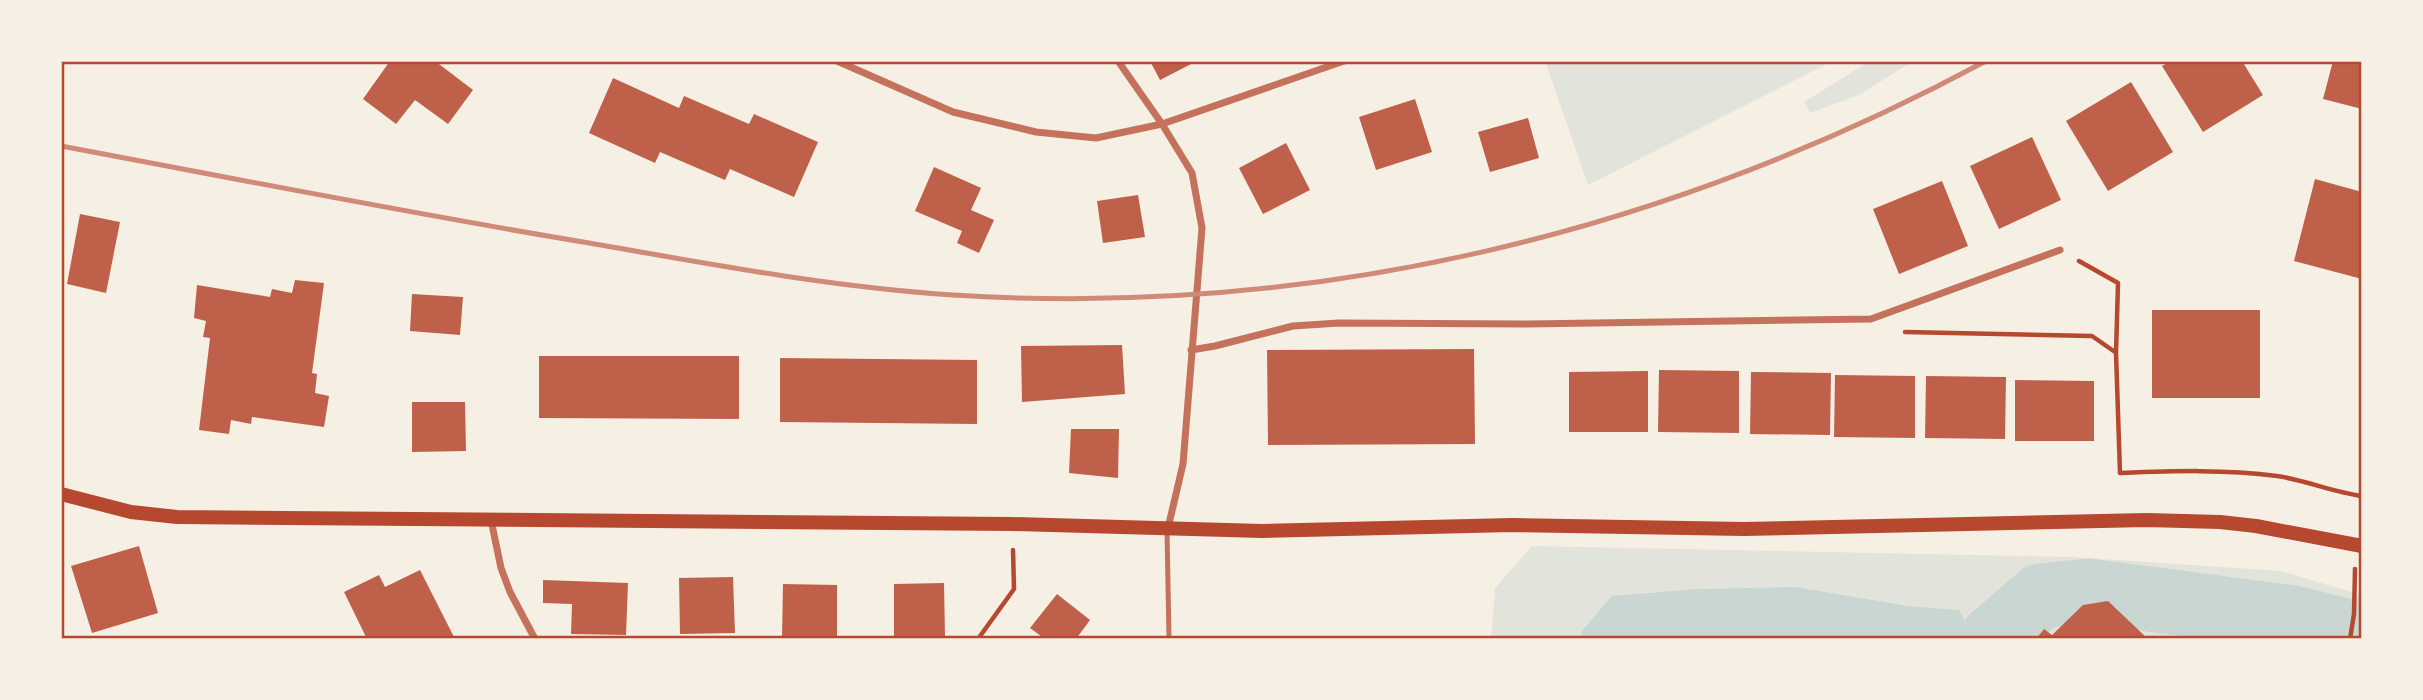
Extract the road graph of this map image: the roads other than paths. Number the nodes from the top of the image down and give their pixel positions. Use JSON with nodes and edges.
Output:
{"nodes":[{"id":1,"x":837,"y":61,"type":"edge"},
{"id":2,"x":1118,"y":61,"type":"edge"},
{"id":3,"x":1344,"y":61,"type":"edge"},
{"id":4,"x":1162,"y":124,"type":"junction"},
{"id":5,"x":2060,"y":250,"type":"road end"},
{"id":6,"x":1191,"y":350,"type":"junction"},
{"id":7,"x":62,"y":495,"type":"edge"},
{"id":8,"x":491,"y":519,"type":"junction"},
{"id":9,"x":1167,"y":530,"type":"junction"},
{"id":10,"x":2359,"y":545,"type":"edge"},
{"id":11,"x":535,"y":639,"type":"edge"},
{"id":12,"x":1169,"y":639,"type":"edge"}],
"edges":[{"from":1,"to":4,"type":"street"},
{"from":2,"to":4,"type":"street"},
{"from":3,"to":4,"type":"street"},
{"from":4,"to":6,"type":"street"},
{"from":5,"to":6,"type":"street"},
{"from":6,"to":9,"type":"street"},
{"from":7,"to":8,"type":"main road"},
{"from":8,"to":9,"type":"main road"},
{"from":8,"to":11,"type":"street"},
{"from":9,"to":10,"type":"main road"},
{"from":9,"to":12,"type":"lane"}]}
